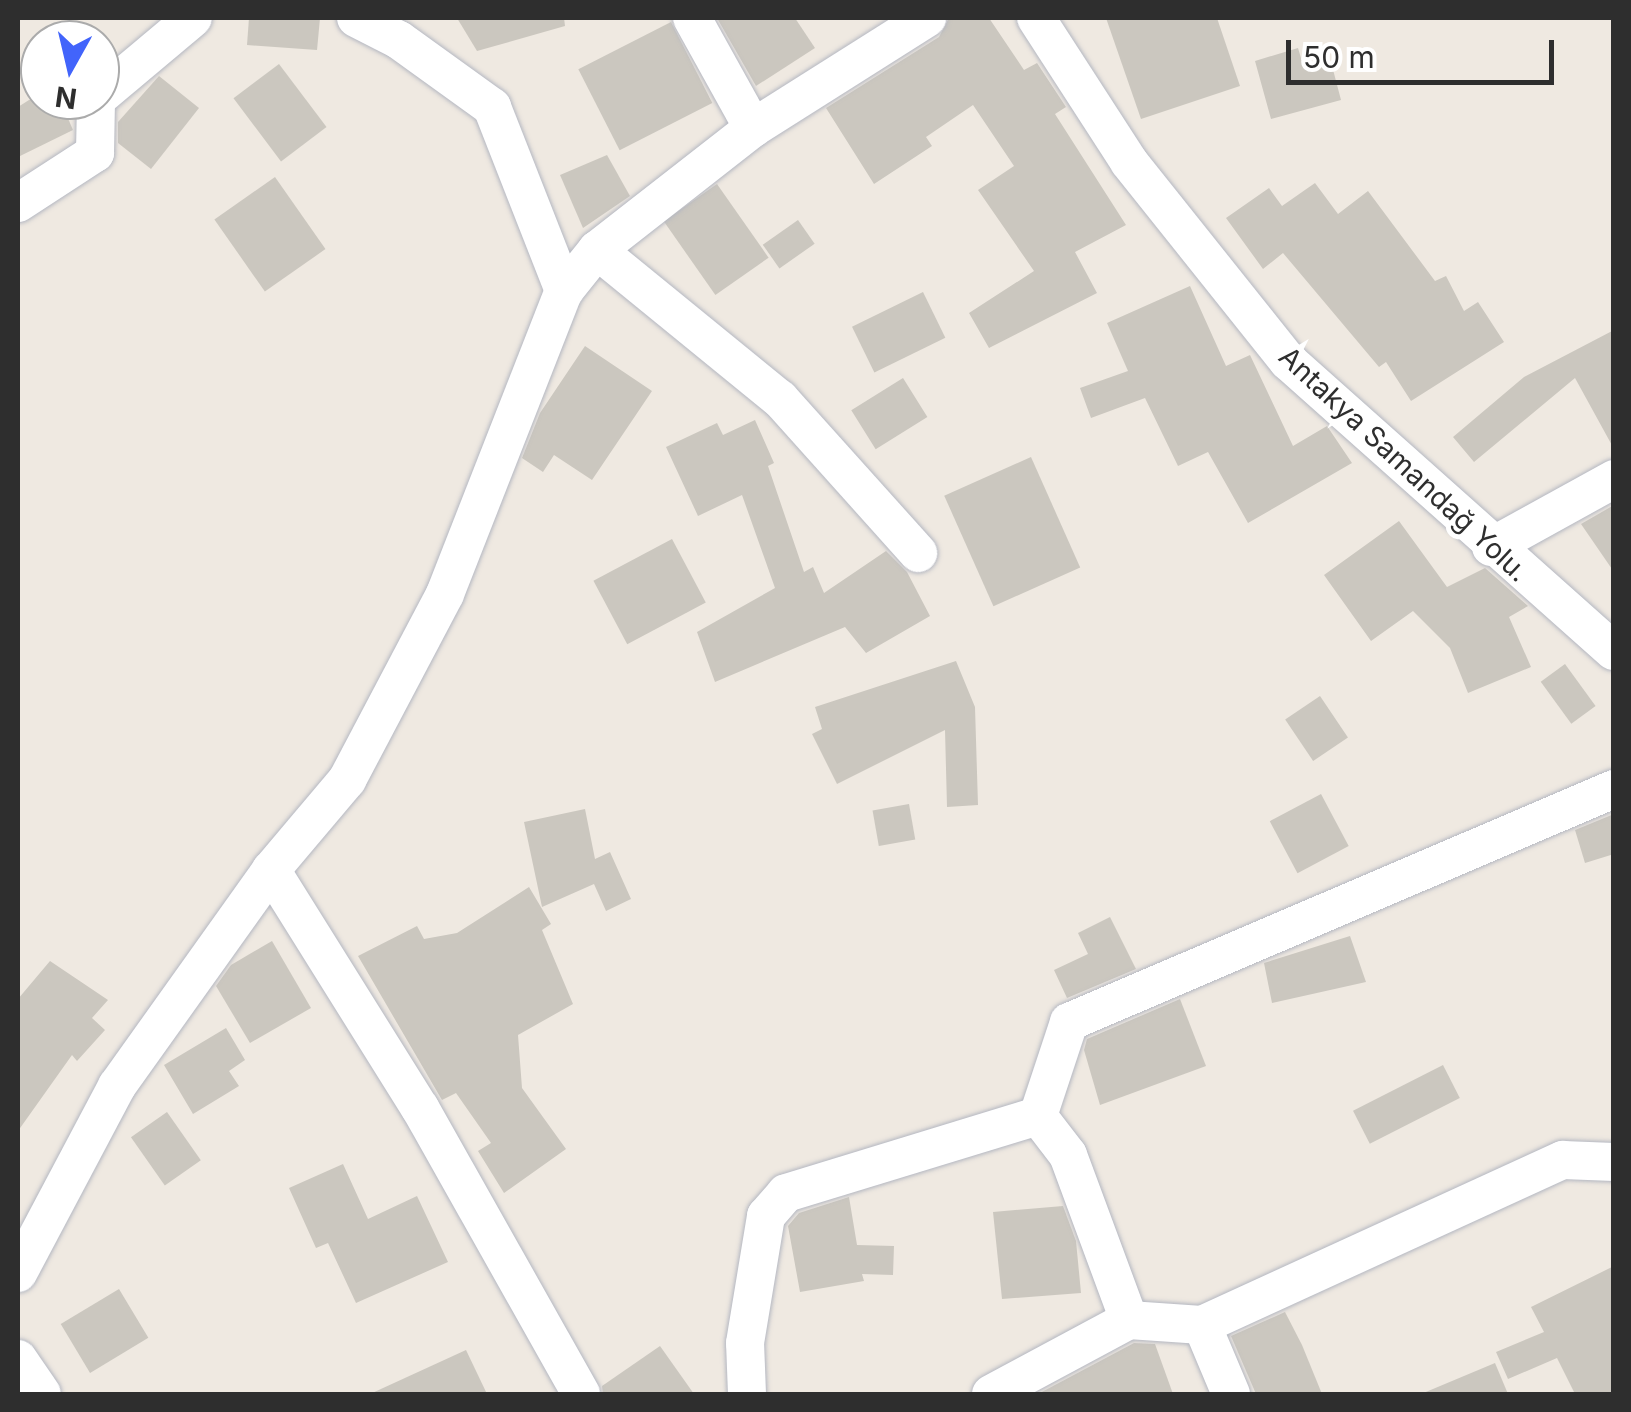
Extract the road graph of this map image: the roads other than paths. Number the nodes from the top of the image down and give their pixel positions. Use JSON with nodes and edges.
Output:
{"nodes":[{"id":1,"x":193,"y":18,"type":"edge"},
{"id":2,"x":356,"y":18,"type":"edge"},
{"id":3,"x":692,"y":18,"type":"edge"},
{"id":4,"x":927,"y":18,"type":"edge"},
{"id":5,"x":1036,"y":18,"type":"edge"},
{"id":6,"x":120,"y":79,"type":"edge"},
{"id":7,"x":97,"y":120,"type":"edge"},
{"id":8,"x":754,"y":128,"type":"junction"},
{"id":9,"x":18,"y":203,"type":"edge"},
{"id":10,"x":597,"y":250,"type":"junction"},
{"id":11,"x":564,"y":291,"type":"junction"},
{"id":12,"x":1614,"y":479,"type":"edge"},
{"id":13,"x":1491,"y":546,"type":"junction"},
{"id":14,"x":918,"y":553,"type":"dead end"},
{"id":15,"x":1614,"y":651,"type":"edge"},
{"id":16,"x":1614,"y":789,"type":"edge"},
{"id":17,"x":270,"y":870,"type":"junction"},
{"id":18,"x":1038,"y":1116,"type":"junction"},
{"id":19,"x":1614,"y":1162,"type":"edge"},
{"id":20,"x":18,"y":1273,"type":"edge"},
{"id":21,"x":1129,"y":1320,"type":"junction"},
{"id":22,"x":1202,"y":1325,"type":"junction"},
{"id":23,"x":18,"y":1359,"type":"edge"},
{"id":24,"x":42,"y":1394,"type":"edge"},
{"id":25,"x":581,"y":1394,"type":"edge"},
{"id":26,"x":747,"y":1394,"type":"edge"},
{"id":27,"x":991,"y":1394,"type":"edge"},
{"id":28,"x":1231,"y":1394,"type":"edge"}],
"edges":[{"from":1,"to":6,"type":"street"},
{"from":2,"to":11,"type":"street"},
{"from":3,"to":8,"type":"street"},
{"from":4,"to":8,"type":"street"},
{"from":5,"to":13,"type":"street","name":"Antakya Samandağ Yolu."},
{"from":7,"to":9,"type":"street"},
{"from":8,"to":10,"type":"street"},
{"from":10,"to":11,"type":"street"},
{"from":10,"to":14,"type":"street"},
{"from":11,"to":17,"type":"street"},
{"from":12,"to":13,"type":"street"},
{"from":13,"to":15,"type":"street","name":"Antakya Samandağ Yolu."},
{"from":16,"to":18,"type":"street"},
{"from":17,"to":20,"type":"street"},
{"from":17,"to":25,"type":"street"},
{"from":18,"to":21,"type":"street"},
{"from":18,"to":26,"type":"street"},
{"from":19,"to":22,"type":"street"},
{"from":21,"to":22,"type":"street"},
{"from":21,"to":27,"type":"street"},
{"from":22,"to":28,"type":"street"},
{"from":23,"to":24,"type":"street"}]}
